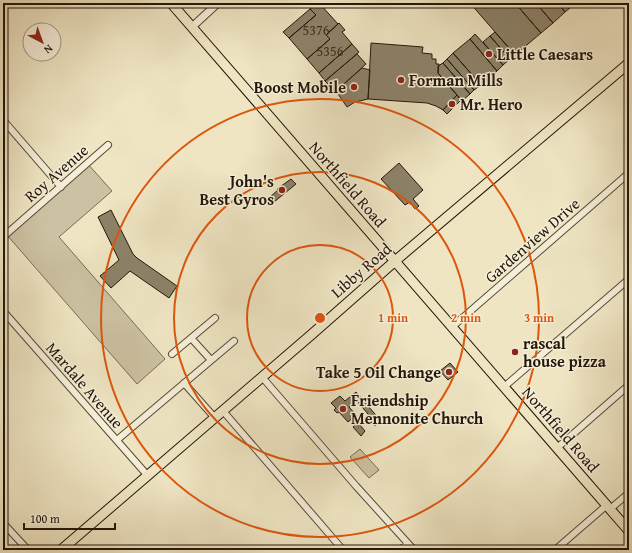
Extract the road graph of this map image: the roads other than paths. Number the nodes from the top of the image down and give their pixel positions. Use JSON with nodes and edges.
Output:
{"nodes":[{"id":1,"x":171,"y":3,"type":"edge"},
{"id":2,"x":218,"y":3,"type":"edge"},
{"id":3,"x":192,"y":27,"type":"junction"},
{"id":4,"x":628,"y":65,"type":"edge"},
{"id":5,"x":3,"y":120,"type":"edge"},
{"id":6,"x":108,"y":145,"type":"dead end"},
{"id":7,"x":629,"y":173,"type":"edge"},
{"id":8,"x":61,"y":187,"type":"junction"},
{"id":9,"x":3,"y":237,"type":"edge"},
{"id":10,"x":395,"y":261,"type":"junction"},
{"id":11,"x":629,"y":279,"type":"edge"},
{"id":12,"x":3,"y":311,"type":"edge"},
{"id":13,"x":215,"y":318,"type":"dead end"},
{"id":14,"x":452,"y":327,"type":"junction"},
{"id":15,"x":191,"y":338,"type":"junction"},
{"id":16,"x":234,"y":341,"type":"dead end"},
{"id":17,"x":172,"y":354,"type":"dead end"},
{"id":18,"x":211,"y":360,"type":"junction"},
{"id":19,"x":262,"y":377,"type":"junction"},
{"id":20,"x":184,"y":383,"type":"junction"},
{"id":21,"x":629,"y":385,"type":"edge"},
{"id":22,"x":504,"y":387,"type":"junction"},
{"id":23,"x":222,"y":411,"type":"junction"},
{"id":24,"x":215,"y":418,"type":"junction"},
{"id":25,"x":117,"y":440,"type":"junction"},
{"id":26,"x":558,"y":448,"type":"junction"},
{"id":27,"x":148,"y":476,"type":"junction"},
{"id":28,"x":629,"y":493,"type":"edge"},
{"id":29,"x":609,"y":507,"type":"junction"},
{"id":30,"x":3,"y":522,"type":"edge"},
{"id":31,"x":629,"y":530,"type":"edge"},
{"id":32,"x":408,"y":544,"type":"junction"},
{"id":33,"x":28,"y":550,"type":"edge"},
{"id":34,"x":61,"y":550,"type":"edge"},
{"id":35,"x":343,"y":550,"type":"edge"},
{"id":36,"x":400,"y":550,"type":"edge"},
{"id":37,"x":414,"y":550,"type":"edge"},
{"id":38,"x":555,"y":550,"type":"edge"}],
"edges":[{"from":1,"to":3,"type":"main road","name":"Northfield Road"},
{"from":2,"to":3,"type":"street"},
{"from":3,"to":10,"type":"main road","name":"Northfield Road"},
{"from":4,"to":10,"type":"main road","name":"Libby Road"},
{"from":5,"to":8,"type":"street"},
{"from":6,"to":8,"type":"street","name":"Roy Avenue"},
{"from":7,"to":14,"type":"street","name":"Gardenview Drive"},
{"from":8,"to":9,"type":"street","name":"Roy Avenue"},
{"from":10,"to":14,"type":"main road","name":"Northfield Road"},
{"from":10,"to":19,"type":"main road","name":"Libby Road"},
{"from":11,"to":22,"type":"street"},
{"from":12,"to":25,"type":"street","name":"Mardale Avenue"},
{"from":13,"to":15,"type":"street"},
{"from":14,"to":22,"type":"main road","name":"Northfield Road"},
{"from":15,"to":17,"type":"street"},
{"from":15,"to":18,"type":"street"},
{"from":16,"to":18,"type":"street"},
{"from":18,"to":20,"type":"street"},
{"from":19,"to":23,"type":"main road","name":"Libby Road"},
{"from":19,"to":32,"type":"street"},
{"from":20,"to":24,"type":"street"},
{"from":20,"to":25,"type":"street"},
{"from":21,"to":26,"type":"street"},
{"from":22,"to":26,"type":"main road","name":"Northfield Road"},
{"from":23,"to":24,"type":"main road","name":"Libby Road"},
{"from":23,"to":35,"type":"street"},
{"from":24,"to":27,"type":"main road","name":"Libby Road"},
{"from":25,"to":27,"type":"street","name":"Mardale Avenue"},
{"from":26,"to":29,"type":"main road","name":"Northfield Road"},
{"from":27,"to":34,"type":"main road","name":"Libby Road"},
{"from":28,"to":29,"type":"street"},
{"from":29,"to":31,"type":"main road","name":"Northfield Road"},
{"from":29,"to":38,"type":"street"},
{"from":30,"to":33,"type":"street"},
{"from":32,"to":36,"type":"street"},
{"from":32,"to":37,"type":"street"}]}
